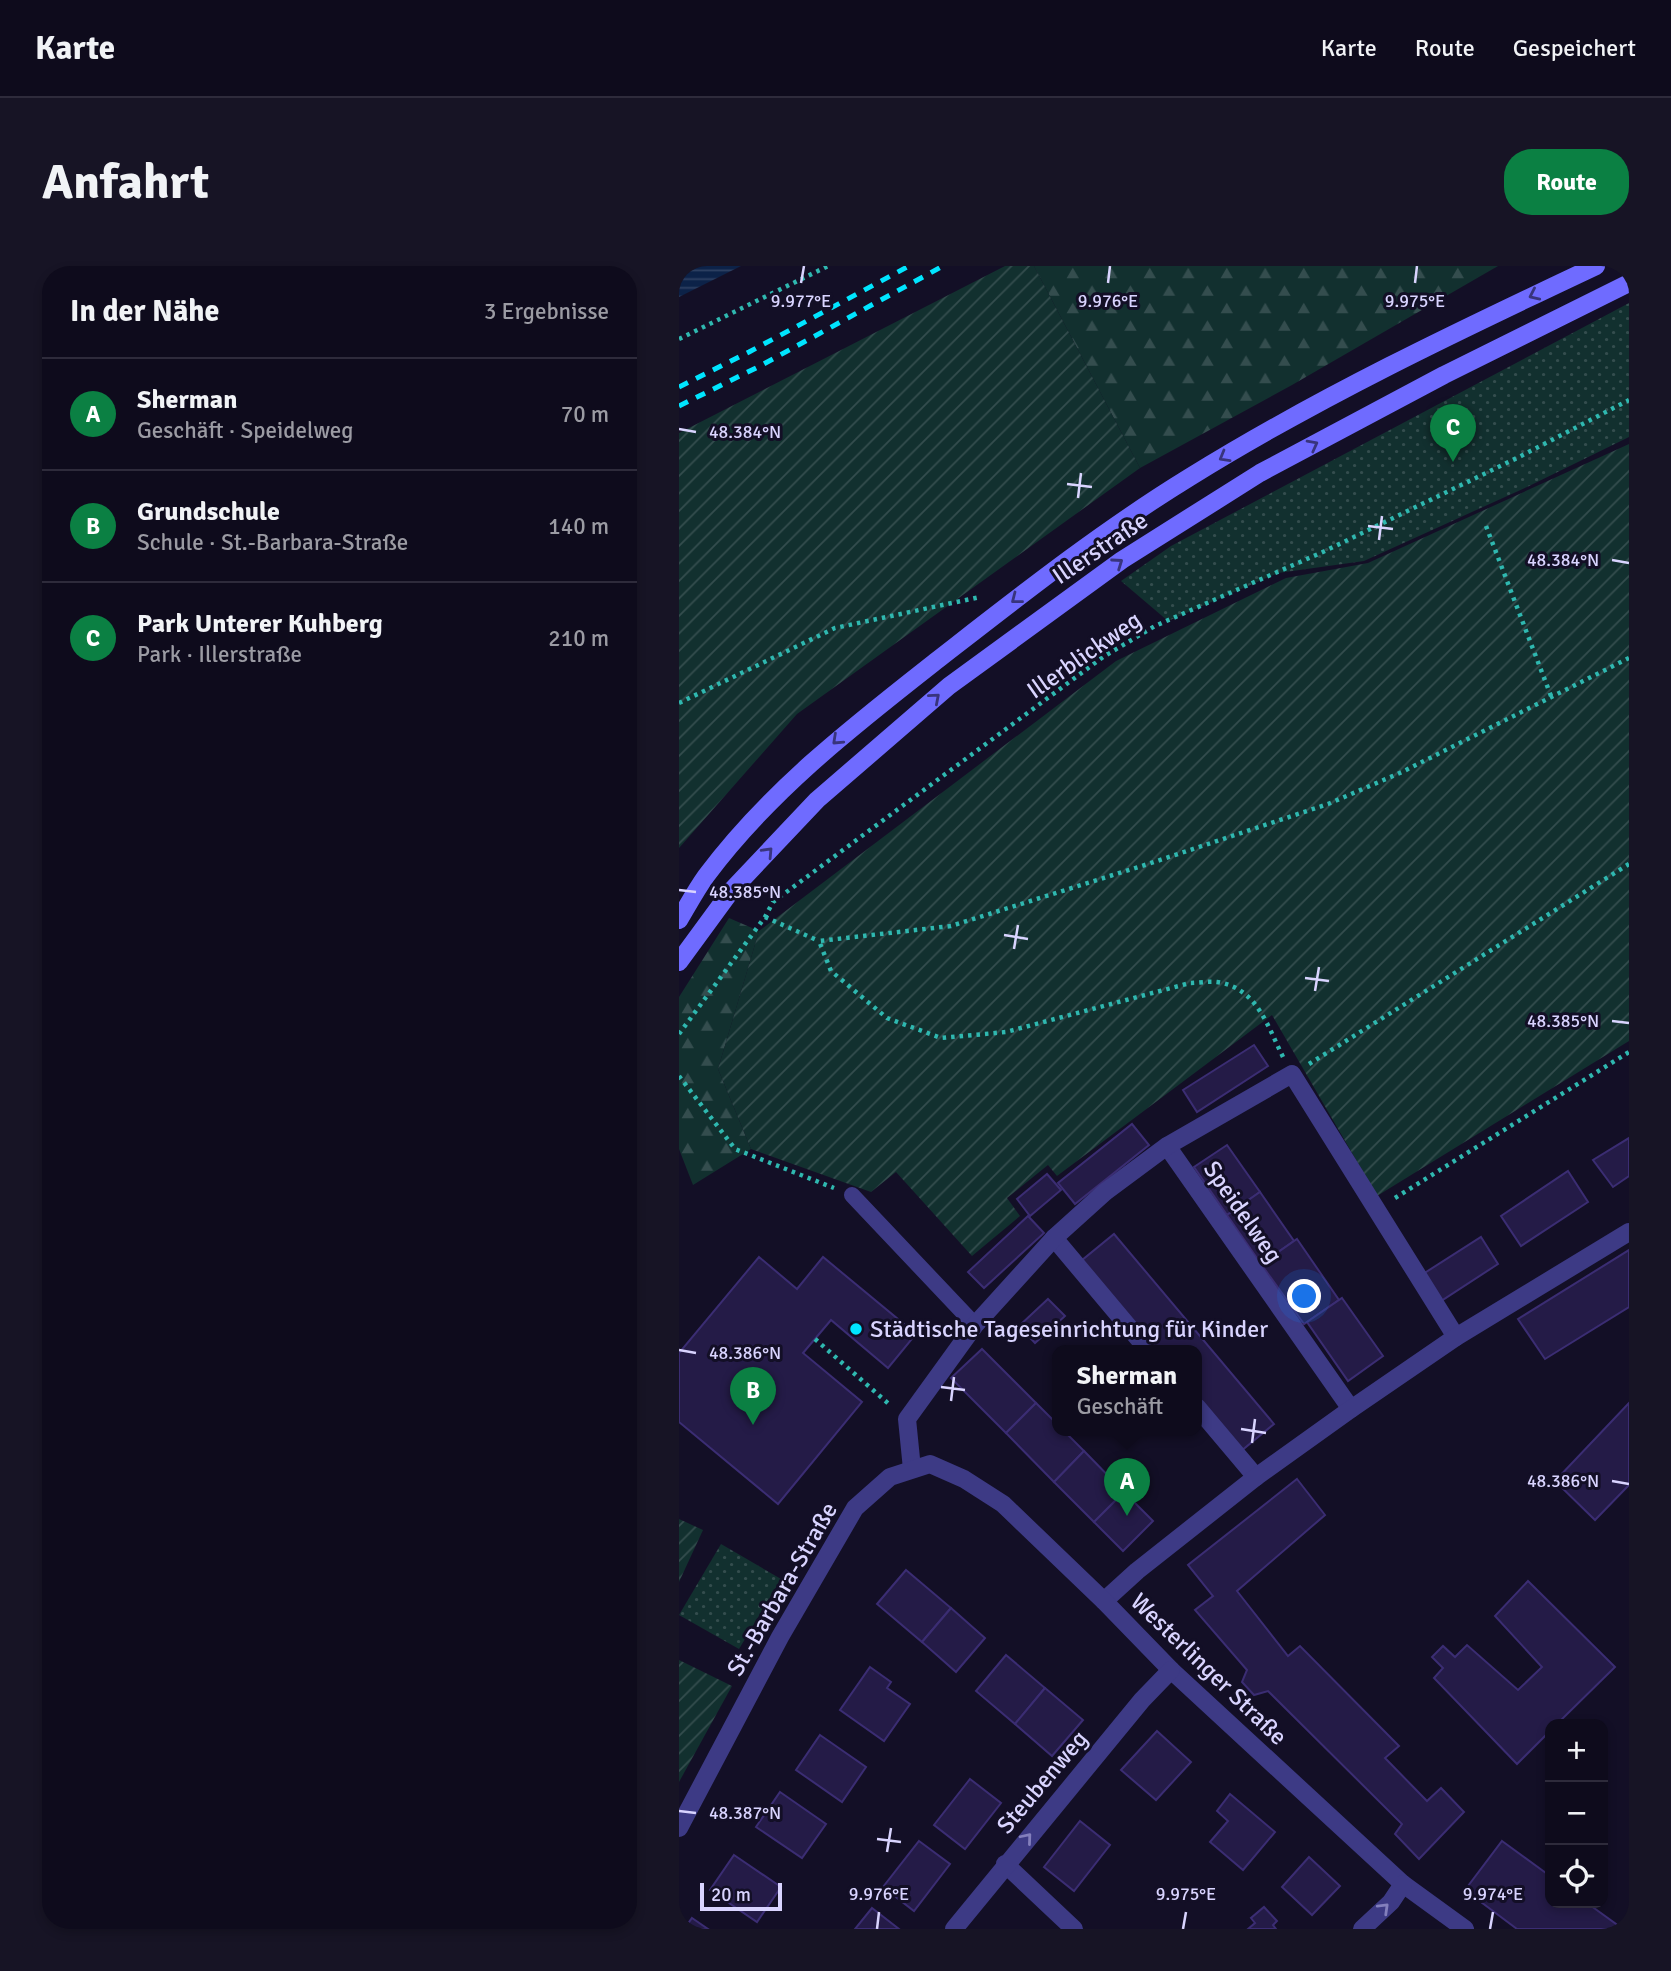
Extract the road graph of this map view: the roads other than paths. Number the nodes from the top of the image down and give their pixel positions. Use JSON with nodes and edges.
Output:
{"nodes":[{"id":1,"x":1595,"y":266,"type":"edge"},
{"id":2,"x":1629,"y":284,"type":"edge"},
{"id":3,"x":679,"y":920,"type":"edge"},
{"id":4,"x":679,"y":962,"type":"edge"},
{"id":5,"x":1167,"y":1146,"type":"junction"},
{"id":6,"x":852,"y":1195,"type":"road end"},
{"id":7,"x":1629,"y":1232,"type":"edge"},
{"id":8,"x":1054,"y":1238,"type":"junction"},
{"id":9,"x":975,"y":1325,"type":"junction"},
{"id":10,"x":1456,"y":1337,"type":"junction"},
{"id":11,"x":1144,"y":1345,"type":"edge"},
{"id":12,"x":1351,"y":1409,"type":"junction"},
{"id":13,"x":1202,"y":1413,"type":"edge"},
{"id":14,"x":912,"y":1469,"type":"junction"},
{"id":15,"x":1256,"y":1477,"type":"junction"},
{"id":16,"x":1104,"y":1601,"type":"junction"},
{"id":17,"x":1171,"y":1670,"type":"junction"},
{"id":18,"x":679,"y":1828,"type":"edge"},
{"id":19,"x":1005,"y":1864,"type":"junction"},
{"id":20,"x":1403,"y":1884,"type":"junction"},
{"id":21,"x":954,"y":1929,"type":"edge"},
{"id":22,"x":1074,"y":1929,"type":"edge"},
{"id":23,"x":1362,"y":1929,"type":"edge"},
{"id":24,"x":1465,"y":1929,"type":"edge"}],
"edges":[{"from":1,"to":3,"type":"main road","name":"Illerstraße","one_way":true},
{"from":4,"to":2,"type":"main road","name":"Illerstraße","one_way":true},
{"from":5,"to":8,"type":"street"},
{"from":5,"to":10,"type":"street"},
{"from":5,"to":12,"type":"street","name":"Speidelweg"},
{"from":6,"to":9,"type":"lane"},
{"from":7,"to":10,"type":"street"},
{"from":8,"to":9,"type":"street"},
{"from":8,"to":11,"type":"street"},
{"from":9,"to":14,"type":"street"},
{"from":10,"to":12,"type":"street"},
{"from":12,"to":15,"type":"street"},
{"from":13,"to":15,"type":"street"},
{"from":14,"to":16,"type":"street","name":"Westerlinger Straße"},
{"from":14,"to":18,"type":"street","name":"St.-Barbara-Straße"},
{"from":15,"to":16,"type":"street"},
{"from":16,"to":17,"type":"street","name":"Westerlinger Straße"},
{"from":19,"to":17,"type":"street","name":"Steubenweg","one_way":true},
{"from":17,"to":20,"type":"street","name":"Westerlinger Straße"},
{"from":19,"to":21,"type":"street","name":"Steubenweg"},
{"from":19,"to":22,"type":"street"},
{"from":23,"to":20,"type":"street","one_way":true},
{"from":20,"to":24,"type":"street","name":"Westerlinger Straße"}]}
